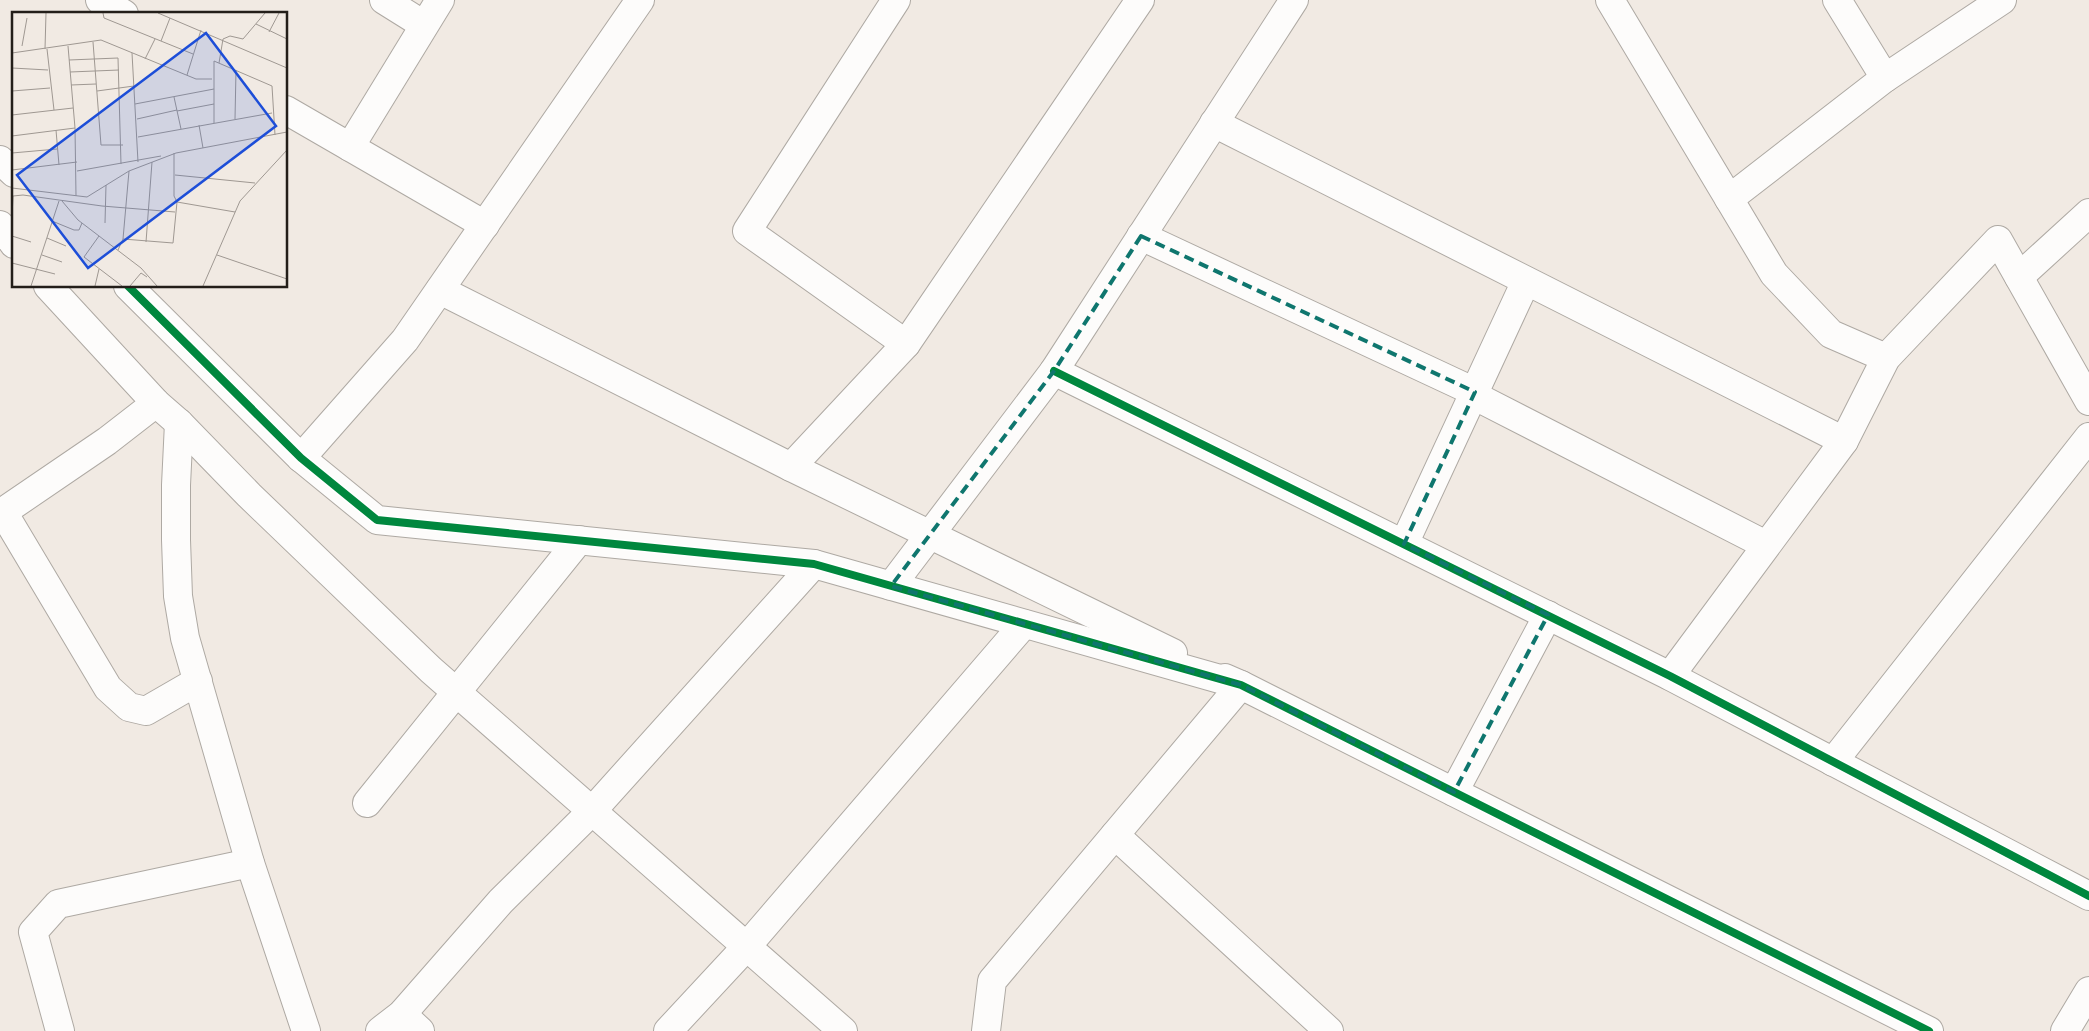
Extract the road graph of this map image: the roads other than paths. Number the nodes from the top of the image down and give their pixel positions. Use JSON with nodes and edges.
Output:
{"nodes":[{"id":1,"x":100,"y":0,"type":"edge"},
{"id":2,"x":384,"y":0,"type":"edge"},
{"id":3,"x":440,"y":0,"type":"edge"},
{"id":4,"x":640,"y":0,"type":"edge"},
{"id":5,"x":896,"y":0,"type":"edge"},
{"id":6,"x":1140,"y":0,"type":"edge"},
{"id":7,"x":1294,"y":0,"type":"edge"},
{"id":8,"x":1610,"y":0,"type":"edge"},
{"id":9,"x":1837,"y":0,"type":"edge"},
{"id":10,"x":2002,"y":0,"type":"edge"},
{"id":11,"x":121,"y":12,"type":"edge"},
{"id":12,"x":424,"y":25,"type":"junction"},
{"id":13,"x":1884,"y":78,"type":"junction"},
{"id":14,"x":288,"y":111,"type":"edge"},
{"id":15,"x":1214,"y":124,"type":"junction"},
{"id":16,"x":350,"y":147,"type":"junction"},
{"id":17,"x":0,"y":160,"type":"edge"},
{"id":18,"x":12,"y":171,"type":"edge"},
{"id":19,"x":1729,"y":199,"type":"junction"},
{"id":20,"x":2089,"y":213,"type":"edge"},
{"id":21,"x":0,"y":225,"type":"edge"},
{"id":22,"x":485,"y":225,"type":"junction"},
{"id":23,"x":1141,"y":236,"type":"junction"},
{"id":24,"x":12,"y":241,"type":"edge"},
{"id":25,"x":2019,"y":278,"type":"junction"},
{"id":26,"x":1526,"y":281,"type":"junction"},
{"id":27,"x":50,"y":288,"type":"edge"},
{"id":28,"x":130,"y":288,"type":"edge"},
{"id":29,"x":440,"y":290,"type":"junction"},
{"id":30,"x":906,"y":344,"type":"junction"},
{"id":31,"x":1886,"y":358,"type":"junction"},
{"id":32,"x":1054,"y":371,"type":"junction"},
{"id":33,"x":1474,"y":393,"type":"junction"},
{"id":34,"x":2089,"y":401,"type":"edge"},
{"id":35,"x":156,"y":403,"type":"junction"},
{"id":36,"x":180,"y":423,"type":"junction"},
{"id":37,"x":2089,"y":437,"type":"edge"},
{"id":38,"x":1844,"y":440,"type":"junction"},
{"id":39,"x":301,"y":458,"type":"junction"},
{"id":40,"x":791,"y":467,"type":"junction"},
{"id":41,"x":2,"y":513,"type":"edge"},
{"id":42,"x":929,"y":535,"type":"junction"},
{"id":43,"x":579,"y":540,"type":"junction"},
{"id":44,"x":1404,"y":544,"type":"junction"},
{"id":45,"x":1766,"y":545,"type":"junction"},
{"id":46,"x":814,"y":564,"type":"junction"},
{"id":47,"x":891,"y":586,"type":"junction"},
{"id":48,"x":1548,"y":616,"type":"junction"},
{"id":49,"x":1024,"y":624,"type":"junction"},
{"id":50,"x":1670,"y":676,"type":"junction"},
{"id":51,"x":198,"y":681,"type":"junction"},
{"id":52,"x":1240,"y":686,"type":"junction"},
{"id":53,"x":457,"y":692,"type":"junction"},
{"id":54,"x":1833,"y":762,"type":"junction"},
{"id":55,"x":1454,"y":792,"type":"junction"},
{"id":56,"x":367,"y":803,"type":"dead end"},
{"id":57,"x":592,"y":811,"type":"junction"},
{"id":58,"x":1115,"y":835,"type":"junction"},
{"id":59,"x":250,"y":863,"type":"junction"},
{"id":60,"x":2089,"y":896,"type":"edge"},
{"id":61,"x":747,"y":946,"type":"junction"},
{"id":62,"x":2089,"y":991,"type":"edge"},
{"id":63,"x":411,"y":1022,"type":"edge"},
{"id":64,"x":60,"y":1031,"type":"edge"},
{"id":65,"x":306,"y":1031,"type":"edge"},
{"id":66,"x":380,"y":1031,"type":"edge"},
{"id":67,"x":668,"y":1031,"type":"edge"},
{"id":68,"x":843,"y":1031,"type":"edge"},
{"id":69,"x":986,"y":1031,"type":"edge"},
{"id":70,"x":1329,"y":1031,"type":"edge"},
{"id":71,"x":1930,"y":1031,"type":"edge"},
{"id":72,"x":2065,"y":1031,"type":"edge"}],
"edges":[{"from":1,"to":11,"type":"street"},
{"from":2,"to":12,"type":"street"},
{"from":3,"to":12,"type":"street"},
{"from":4,"to":22,"type":"street"},
{"from":5,"to":30,"type":"street"},
{"from":6,"to":30,"type":"street"},
{"from":7,"to":15,"type":"street"},
{"from":8,"to":19,"type":"street"},
{"from":9,"to":13,"type":"street"},
{"from":10,"to":13,"type":"street"},
{"from":12,"to":16,"type":"street"},
{"from":13,"to":19,"type":"street"},
{"from":14,"to":16,"type":"street"},
{"from":15,"to":23,"type":"street"},
{"from":15,"to":26,"type":"street"},
{"from":16,"to":22,"type":"street"},
{"from":17,"to":18,"type":"street"},
{"from":19,"to":31,"type":"street"},
{"from":20,"to":25,"type":"street"},
{"from":21,"to":24,"type":"street"},
{"from":22,"to":29,"type":"street"},
{"from":23,"to":32,"type":"street"},
{"from":23,"to":33,"type":"street"},
{"from":25,"to":31,"type":"street"},
{"from":25,"to":34,"type":"street"},
{"from":26,"to":33,"type":"street"},
{"from":26,"to":38,"type":"street"},
{"from":27,"to":35,"type":"street"},
{"from":28,"to":39,"type":"street"},
{"from":29,"to":39,"type":"street"},
{"from":29,"to":40,"type":"street"},
{"from":30,"to":40,"type":"street"},
{"from":31,"to":38,"type":"street"},
{"from":32,"to":42,"type":"street"},
{"from":32,"to":44,"type":"street"},
{"from":33,"to":44,"type":"street"},
{"from":33,"to":45,"type":"street"},
{"from":35,"to":36,"type":"street"},
{"from":35,"to":41,"type":"street"},
{"from":36,"to":51,"type":"street"},
{"from":36,"to":53,"type":"street"},
{"from":37,"to":54,"type":"street"},
{"from":38,"to":45,"type":"street"},
{"from":39,"to":43,"type":"street"},
{"from":40,"to":42,"type":"street"},
{"from":41,"to":51,"type":"street"},
{"from":42,"to":47,"type":"street"},
{"from":42,"to":52,"type":"street"},
{"from":43,"to":46,"type":"street"},
{"from":43,"to":53,"type":"street"},
{"from":44,"to":48,"type":"street"},
{"from":45,"to":50,"type":"street"},
{"from":46,"to":47,"type":"street"},
{"from":46,"to":57,"type":"street"},
{"from":47,"to":49,"type":"street"},
{"from":48,"to":50,"type":"street"},
{"from":48,"to":55,"type":"street"},
{"from":49,"to":52,"type":"street"},
{"from":49,"to":61,"type":"street"},
{"from":50,"to":54,"type":"street"},
{"from":51,"to":59,"type":"street"},
{"from":52,"to":55,"type":"street"},
{"from":52,"to":58,"type":"street"},
{"from":53,"to":56,"type":"street"},
{"from":53,"to":57,"type":"street"},
{"from":54,"to":60,"type":"street"},
{"from":55,"to":71,"type":"street"},
{"from":57,"to":61,"type":"street"},
{"from":57,"to":63,"type":"street"},
{"from":58,"to":69,"type":"street"},
{"from":58,"to":70,"type":"street"},
{"from":59,"to":64,"type":"street"},
{"from":59,"to":65,"type":"street"},
{"from":61,"to":67,"type":"street"},
{"from":61,"to":68,"type":"street"},
{"from":62,"to":72,"type":"street"},
{"from":63,"to":66,"type":"street"}]}
